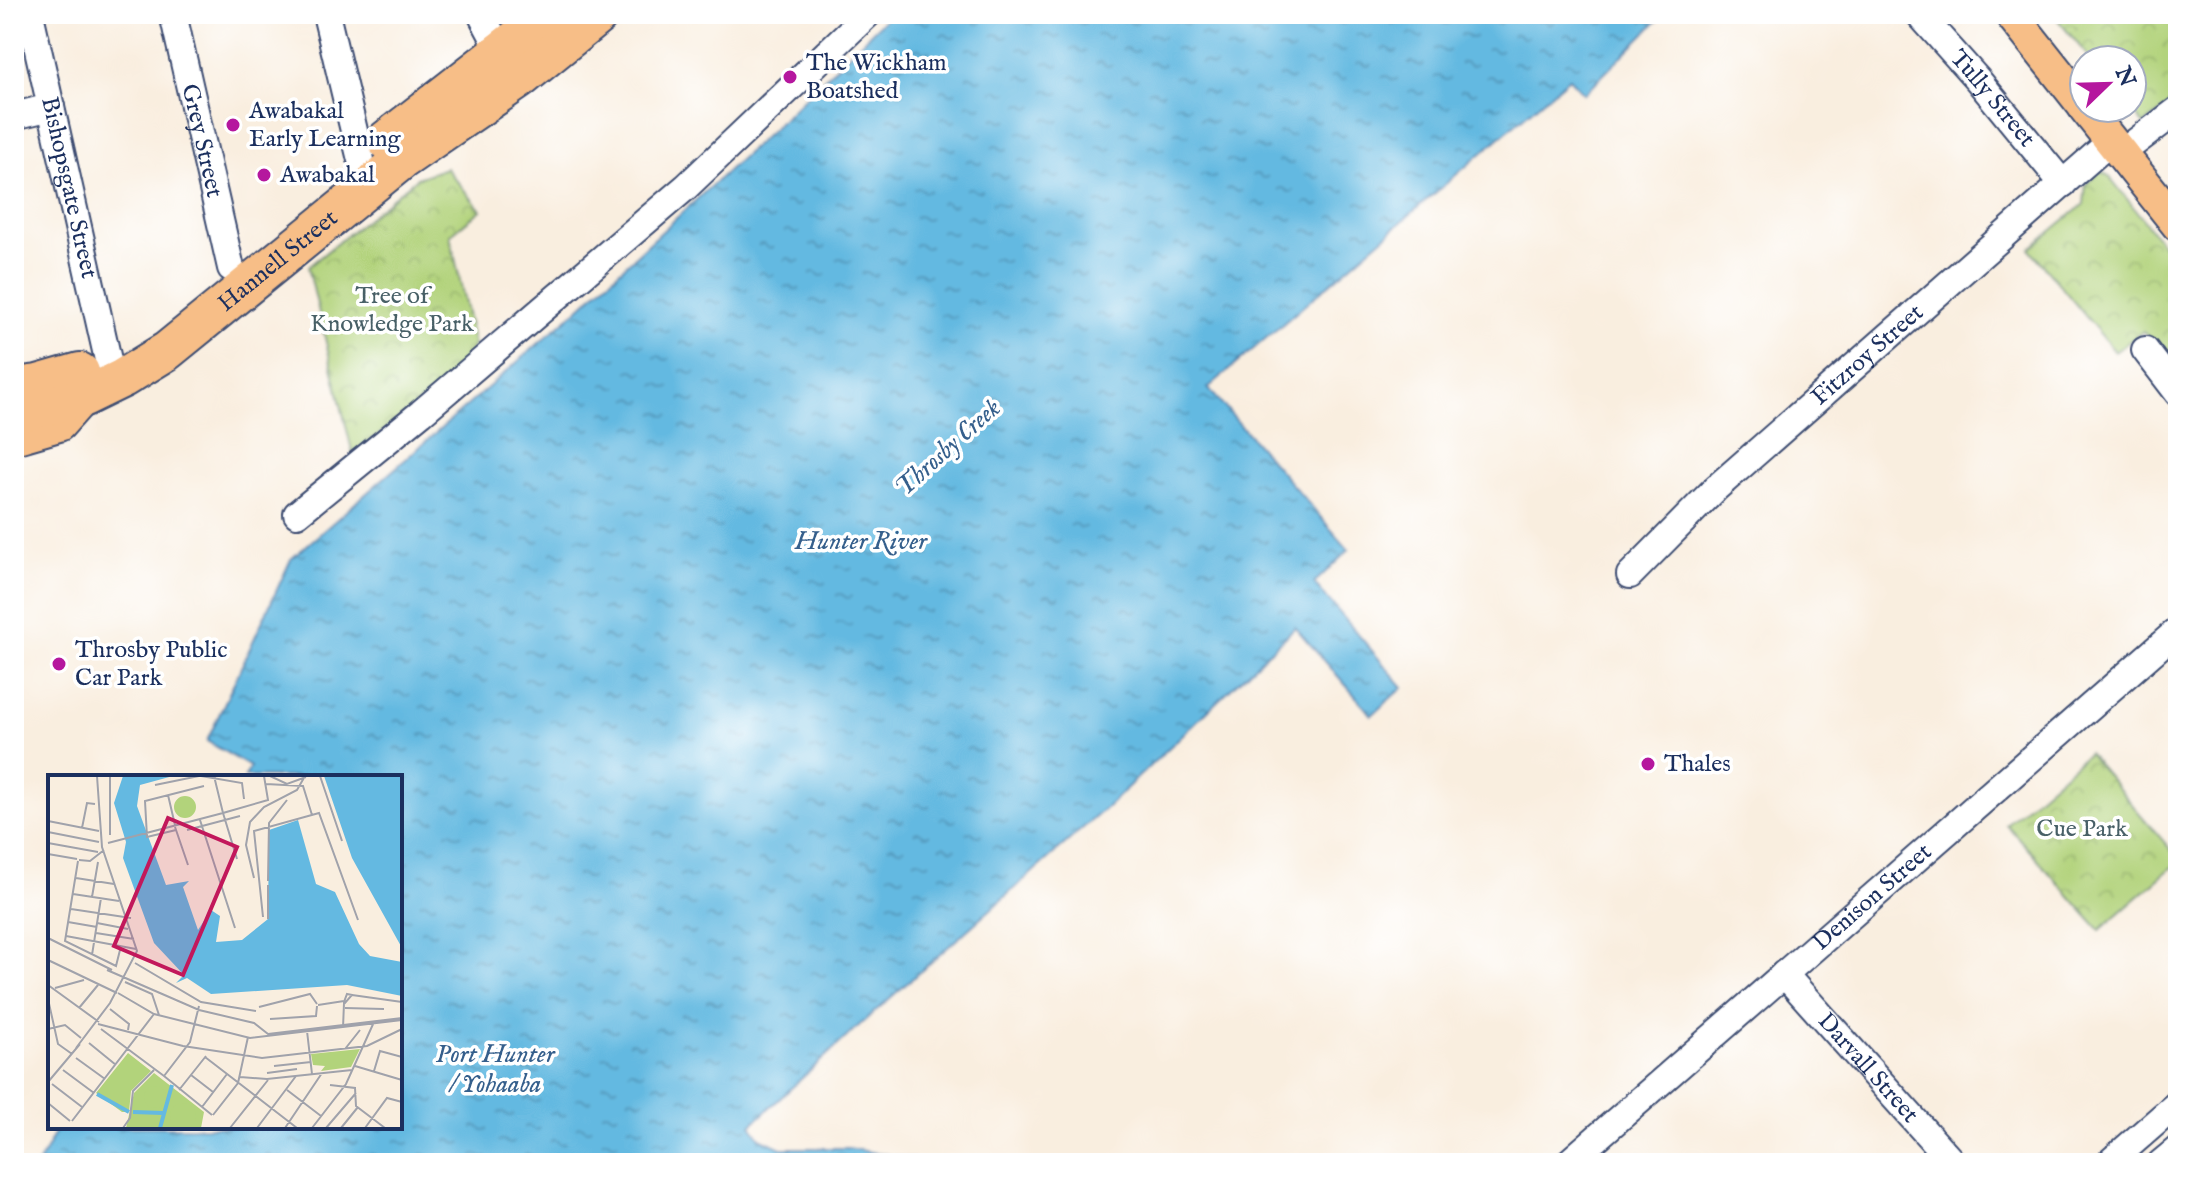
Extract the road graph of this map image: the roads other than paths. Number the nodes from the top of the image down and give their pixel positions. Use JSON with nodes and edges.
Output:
{"nodes":[{"id":1,"x":30,"y":14,"type":"edge"},
{"id":2,"x":173,"y":14,"type":"edge"},
{"id":3,"x":326,"y":14,"type":"edge"},
{"id":4,"x":481,"y":14,"type":"edge"},
{"id":5,"x":548,"y":14,"type":"edge"},
{"id":6,"x":600,"y":14,"type":"edge"},
{"id":7,"x":868,"y":14,"type":"edge"},
{"id":8,"x":1919,"y":14,"type":"edge"},
{"id":9,"x":2011,"y":14,"type":"edge"},
{"id":10,"x":510,"y":66,"type":"junction"},
{"id":11,"x":2068,"y":86,"type":"edge"},
{"id":12,"x":51,"y":107,"type":"junction"},
{"id":13,"x":2178,"y":110,"type":"edge"},
{"id":14,"x":14,"y":116,"type":"edge"},
{"id":15,"x":2098,"y":124,"type":"edge"},
{"id":16,"x":2116,"y":147,"type":"junction"},
{"id":17,"x":361,"y":160,"type":"junction"},
{"id":18,"x":2063,"y":184,"type":"junction"},
{"id":19,"x":2178,"y":225,"type":"edge"},
{"id":20,"x":231,"y":268,"type":"junction"},
{"id":21,"x":2145,"y":350,"type":"dead end"},
{"id":22,"x":108,"y":360,"type":"junction"},
{"id":23,"x":14,"y":387,"type":"edge"},
{"id":24,"x":2178,"y":393,"type":"edge"},
{"id":25,"x":84,"y":397,"type":"junction"},
{"id":26,"x":14,"y":414,"type":"edge"},
{"id":27,"x":14,"y":438,"type":"edge"},
{"id":28,"x":297,"y":514,"type":"dead end"},
{"id":29,"x":1630,"y":575,"type":"dead end"},
{"id":30,"x":2178,"y":630,"type":"edge"},
{"id":31,"x":1784,"y":974,"type":"junction"},
{"id":32,"x":2178,"y":1103,"type":"edge"},
{"id":33,"x":2178,"y":1149,"type":"edge"},
{"id":34,"x":1568,"y":1163,"type":"edge"},
{"id":35,"x":1953,"y":1163,"type":"edge"},
{"id":36,"x":2109,"y":1163,"type":"edge"},
{"id":37,"x":2161,"y":1163,"type":"edge"}],
"edges":[{"from":1,"to":12,"type":"street","name":"Bishopsgate Street"},
{"from":2,"to":20,"type":"street","name":"Grey Street"},
{"from":3,"to":17,"type":"street"},
{"from":4,"to":10,"type":"street"},
{"from":5,"to":10,"type":"highway","name":"Hannell Street"},
{"from":6,"to":10,"type":"highway","name":"Hannell Street"},
{"from":7,"to":28,"type":"street"},
{"from":8,"to":18,"type":"street","name":"Tully Street"},
{"from":9,"to":11,"type":"main road"},
{"from":10,"to":17,"type":"highway","name":"Hannell Street"},
{"from":10,"to":25,"type":"highway","name":"Hannell Street"},
{"from":12,"to":14,"type":"street"},
{"from":12,"to":22,"type":"street","name":"Bishopsgate Street"},
{"from":13,"to":16,"type":"street","name":"Fitzroy Street"},
{"from":15,"to":16,"type":"main road"},
{"from":16,"to":18,"type":"street","name":"Fitzroy Street"},
{"from":16,"to":19,"type":"main road"},
{"from":17,"to":20,"type":"highway","name":"Hannell Street"},
{"from":18,"to":29,"type":"street","name":"Fitzroy Street"},
{"from":20,"to":22,"type":"highway","name":"Hannell Street"},
{"from":21,"to":24,"type":"street"},
{"from":22,"to":23,"type":"highway","name":"Hannell Street"},
{"from":25,"to":26,"type":"highway","name":"Hannell Street"},
{"from":25,"to":27,"type":"main road"},
{"from":30,"to":31,"type":"street","name":"Denison Street"},
{"from":31,"to":34,"type":"street","name":"Denison Street"},
{"from":31,"to":35,"type":"street","name":"Darvall Street"},
{"from":32,"to":36,"type":"street"},
{"from":33,"to":37,"type":"street"}]}
